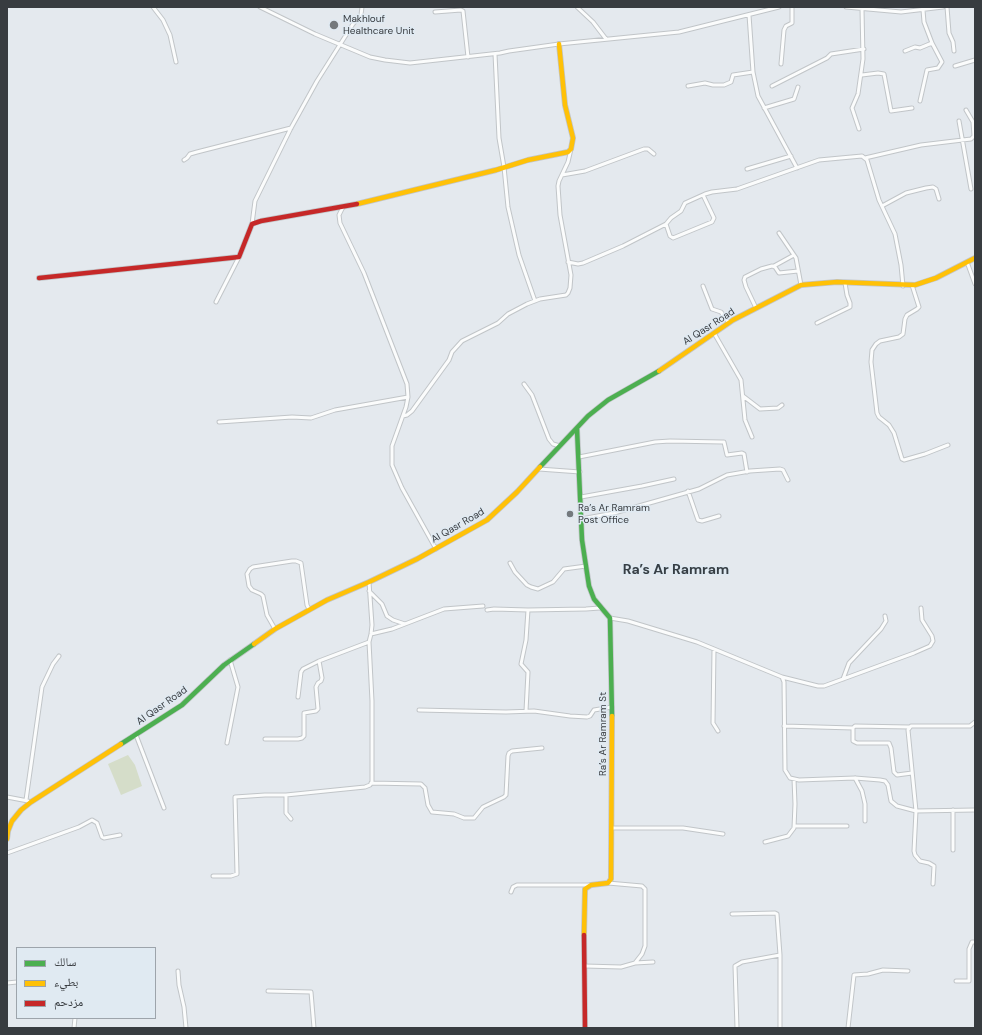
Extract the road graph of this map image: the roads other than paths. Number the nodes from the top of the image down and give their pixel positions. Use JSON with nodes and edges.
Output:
{"nodes":[{"id":1,"x":153,"y":7,"type":"edge"},
{"id":2,"x":260,"y":7,"type":"edge"},
{"id":3,"x":362,"y":7,"type":"edge"},
{"id":4,"x":577,"y":7,"type":"edge"},
{"id":5,"x":779,"y":7,"type":"edge"},
{"id":6,"x":792,"y":7,"type":"edge"},
{"id":7,"x":846,"y":7,"type":"edge"},
{"id":8,"x":941,"y":7,"type":"edge"},
{"id":9,"x":947,"y":7,"type":"edge"},
{"id":10,"x":934,"y":8,"type":"edge"},
{"id":11,"x":862,"y":9,"type":"junction"},
{"id":12,"x":923,"y":10,"type":"junction"},
{"id":13,"x":435,"y":12,"type":"dead end"},
{"id":14,"x":749,"y":15,"type":"junction"},
{"id":15,"x":606,"y":39,"type":"junction"},
{"id":16,"x":932,"y":43,"type":"junction"},
{"id":17,"x":341,"y":44,"type":"junction"},
{"id":18,"x":559,"y":44,"type":"junction"},
{"id":19,"x":864,"y":49,"type":"junction"},
{"id":20,"x":905,"y":51,"type":"dead end"},
{"id":21,"x":954,"y":51,"type":"dead end"},
{"id":22,"x":495,"y":54,"type":"junction"},
{"id":23,"x":468,"y":57,"type":"junction"},
{"id":24,"x":975,"y":60,"type":"edge"},
{"id":25,"x":176,"y":62,"type":"dead end"},
{"id":26,"x":781,"y":64,"type":"dead end"},
{"id":27,"x":955,"y":66,"type":"dead end"},
{"id":28,"x":753,"y":72,"type":"junction"},
{"id":29,"x":862,"y":75,"type":"junction"},
{"id":30,"x":688,"y":86,"type":"dead end"},
{"id":31,"x":772,"y":86,"type":"dead end"},
{"id":32,"x":798,"y":87,"type":"dead end"},
{"id":33,"x":920,"y":101,"type":"dead end"},
{"id":34,"x":764,"y":108,"type":"junction"},
{"id":35,"x":912,"y":108,"type":"dead end"},
{"id":36,"x":966,"y":110,"type":"dead end"},
{"id":37,"x":959,"y":121,"type":"dead end"},
{"id":38,"x":974,"y":121,"type":"edge"},
{"id":39,"x":291,"y":128,"type":"junction"},
{"id":40,"x":859,"y":129,"type":"dead end"},
{"id":41,"x":962,"y":140,"type":"junction"},
{"id":42,"x":571,"y":149,"type":"junction"},
{"id":43,"x":654,"y":154,"type":"dead end"},
{"id":44,"x":790,"y":156,"type":"junction"},
{"id":45,"x":866,"y":158,"type":"junction"},
{"id":46,"x":184,"y":160,"type":"dead end"},
{"id":47,"x":504,"y":167,"type":"junction"},
{"id":48,"x":797,"y":168,"type":"junction"},
{"id":49,"x":747,"y":169,"type":"dead end"},
{"id":50,"x":562,"y":175,"type":"junction"},
{"id":51,"x":971,"y":189,"type":"dead end"},
{"id":52,"x":703,"y":195,"type":"junction"},
{"id":53,"x":939,"y":199,"type":"dead end"},
{"id":54,"x":882,"y":206,"type":"junction"},
{"id":55,"x":342,"y":207,"type":"junction"},
{"id":56,"x":252,"y":224,"type":"junction"},
{"id":57,"x":666,"y":224,"type":"junction"},
{"id":58,"x":779,"y":233,"type":"dead end"},
{"id":59,"x":794,"y":255,"type":"junction"},
{"id":60,"x":239,"y":257,"type":"junction"},
{"id":61,"x":975,"y":258,"type":"edge"},
{"id":62,"x":568,"y":262,"type":"junction"},
{"id":63,"x":967,"y":262,"type":"junction"},
{"id":64,"x":774,"y":266,"type":"junction"},
{"id":65,"x":798,"y":271,"type":"junction"},
{"id":66,"x":39,"y":278,"type":"dead end"},
{"id":67,"x":845,"y":283,"type":"junction"},
{"id":68,"x":975,"y":284,"type":"edge"},
{"id":69,"x":801,"y":285,"type":"junction"},
{"id":70,"x":912,"y":285,"type":"junction"},
{"id":71,"x":703,"y":286,"type":"dead end"},
{"id":72,"x":903,"y":286,"type":"junction"},
{"id":73,"x":535,"y":301,"type":"junction"},
{"id":74,"x":216,"y":302,"type":"dead end"},
{"id":75,"x":756,"y":308,"type":"junction"},
{"id":76,"x":729,"y":323,"type":"junction"},
{"id":77,"x":817,"y":323,"type":"dead end"},
{"id":78,"x":714,"y":333,"type":"junction"},
{"id":79,"x":524,"y":384,"type":"dead end"},
{"id":80,"x":743,"y":396,"type":"junction"},
{"id":81,"x":408,"y":397,"type":"junction"},
{"id":82,"x":782,"y":405,"type":"dead end"},
{"id":83,"x":403,"y":416,"type":"junction"},
{"id":84,"x":219,"y":422,"type":"dead end"},
{"id":85,"x":577,"y":429,"type":"junction"},
{"id":86,"x":752,"y":437,"type":"dead end"},
{"id":87,"x":948,"y":445,"type":"dead end"},
{"id":88,"x":560,"y":446,"type":"junction"},
{"id":89,"x":579,"y":457,"type":"junction"},
{"id":90,"x":539,"y":470,"type":"junction"},
{"id":91,"x":580,"y":472,"type":"junction"},
{"id":92,"x":747,"y":472,"type":"junction"},
{"id":93,"x":674,"y":479,"type":"dead end"},
{"id":94,"x":788,"y":480,"type":"dead end"},
{"id":95,"x":688,"y":491,"type":"junction"},
{"id":96,"x":581,"y":497,"type":"junction"},
{"id":97,"x":719,"y":516,"type":"dead end"},
{"id":98,"x":581,"y":519,"type":"junction"},
{"id":99,"x":436,"y":549,"type":"junction"},
{"id":100,"x":510,"y":563,"type":"dead end"},
{"id":101,"x":586,"y":566,"type":"junction"},
{"id":102,"x":369,"y":582,"type":"junction"},
{"id":103,"x":369,"y":591,"type":"junction"},
{"id":104,"x":483,"y":606,"type":"dead end"},
{"id":105,"x":600,"y":608,"type":"junction"},
{"id":106,"x":921,"y":608,"type":"dead end"},
{"id":107,"x":309,"y":609,"type":"junction"},
{"id":108,"x":487,"y":610,"type":"dead end"},
{"id":109,"x":528,"y":610,"type":"junction"},
{"id":110,"x":885,"y":616,"type":"dead end"},
{"id":111,"x":610,"y":618,"type":"junction"},
{"id":112,"x":406,"y":624,"type":"junction"},
{"id":113,"x":275,"y":628,"type":"junction"},
{"id":114,"x":371,"y":634,"type":"junction"},
{"id":115,"x":369,"y":642,"type":"junction"},
{"id":116,"x":714,"y":649,"type":"junction"},
{"id":117,"x":59,"y":656,"type":"dead end"},
{"id":118,"x":230,"y":660,"type":"junction"},
{"id":119,"x":319,"y":661,"type":"junction"},
{"id":120,"x":782,"y":677,"type":"junction"},
{"id":121,"x":843,"y":679,"type":"junction"},
{"id":122,"x":298,"y":697,"type":"dead end"},
{"id":123,"x":612,"y":707,"type":"junction"},
{"id":124,"x":419,"y":710,"type":"dead end"},
{"id":125,"x":526,"y":711,"type":"junction"},
{"id":126,"x":975,"y":722,"type":"edge"},
{"id":127,"x":784,"y":726,"type":"junction"},
{"id":128,"x":909,"y":727,"type":"junction"},
{"id":129,"x":853,"y":728,"type":"junction"},
{"id":130,"x":718,"y":731,"type":"dead end"},
{"id":131,"x":136,"y":735,"type":"junction"},
{"id":132,"x":266,"y":739,"type":"dead end"},
{"id":133,"x":227,"y":743,"type":"dead end"},
{"id":134,"x":542,"y":748,"type":"dead end"},
{"id":135,"x":912,"y":773,"type":"junction"},
{"id":136,"x":854,"y":778,"type":"junction"},
{"id":137,"x":794,"y":779,"type":"junction"},
{"id":138,"x":371,"y":783,"type":"junction"},
{"id":139,"x":286,"y":795,"type":"junction"},
{"id":140,"x":7,"y":797,"type":"edge"},
{"id":141,"x":26,"y":800,"type":"junction"},
{"id":142,"x":31,"y":802,"type":"junction"},
{"id":143,"x":164,"y":808,"type":"dead end"},
{"id":144,"x":953,"y":810,"type":"junction"},
{"id":145,"x":975,"y":810,"type":"edge"},
{"id":146,"x":916,"y":811,"type":"junction"},
{"id":147,"x":292,"y":819,"type":"dead end"},
{"id":148,"x":865,"y":821,"type":"dead end"},
{"id":149,"x":794,"y":826,"type":"junction"},
{"id":150,"x":847,"y":826,"type":"dead end"},
{"id":151,"x":612,"y":828,"type":"junction"},
{"id":152,"x":723,"y":834,"type":"dead end"},
{"id":153,"x":120,"y":835,"type":"dead end"},
{"id":154,"x":7,"y":839,"type":"edge"},
{"id":155,"x":765,"y":842,"type":"dead end"},
{"id":156,"x":953,"y":850,"type":"dead end"},
{"id":157,"x":7,"y":853,"type":"edge"},
{"id":158,"x":213,"y":876,"type":"dead end"},
{"id":159,"x":608,"y":883,"type":"junction"},
{"id":160,"x":933,"y":884,"type":"dead end"},
{"id":161,"x":591,"y":885,"type":"junction"},
{"id":162,"x":511,"y":892,"type":"dead end"},
{"id":163,"x":732,"y":914,"type":"dead end"},
{"id":164,"x":975,"y":942,"type":"edge"},
{"id":165,"x":780,"y":955,"type":"junction"},
{"id":166,"x":653,"y":962,"type":"dead end"},
{"id":167,"x":635,"y":963,"type":"junction"},
{"id":168,"x":585,"y":966,"type":"junction"},
{"id":169,"x":178,"y":971,"type":"dead end"},
{"id":170,"x":908,"y":971,"type":"dead end"},
{"id":171,"x":956,"y":981,"type":"dead end"},
{"id":172,"x":268,"y":992,"type":"dead end"},
{"id":173,"x":186,"y":1028,"type":"edge"},
{"id":174,"x":314,"y":1028,"type":"edge"},
{"id":175,"x":586,"y":1028,"type":"edge"},
{"id":176,"x":737,"y":1028,"type":"edge"},
{"id":177,"x":780,"y":1028,"type":"edge"},
{"id":178,"x":848,"y":1028,"type":"edge"}],
"edges":[{"from":1,"to":25,"type":"street"},
{"from":2,"to":17,"type":"street"},
{"from":3,"to":17,"type":"street"},
{"from":4,"to":15,"type":"street"},
{"from":5,"to":14,"type":"street"},
{"from":6,"to":26,"type":"street"},
{"from":7,"to":11,"type":"street"},
{"from":8,"to":10,"type":"street"},
{"from":9,"to":21,"type":"street"},
{"from":10,"to":12,"type":"street"},
{"from":11,"to":12,"type":"street"},
{"from":11,"to":19,"type":"street"},
{"from":12,"to":16,"type":"street"},
{"from":13,"to":23,"type":"street"},
{"from":14,"to":15,"type":"street"},
{"from":14,"to":28,"type":"street"},
{"from":15,"to":18,"type":"street"},
{"from":16,"to":20,"type":"street"},
{"from":16,"to":33,"type":"street"},
{"from":17,"to":23,"type":"street"},
{"from":17,"to":39,"type":"street"},
{"from":18,"to":22,"type":"street"},
{"from":18,"to":42,"type":"street"},
{"from":19,"to":29,"type":"street"},
{"from":19,"to":31,"type":"street"},
{"from":22,"to":23,"type":"street"},
{"from":22,"to":47,"type":"street"},
{"from":24,"to":27,"type":"street"},
{"from":28,"to":30,"type":"street"},
{"from":28,"to":34,"type":"street"},
{"from":29,"to":35,"type":"street"},
{"from":29,"to":40,"type":"street"},
{"from":32,"to":34,"type":"street"},
{"from":34,"to":44,"type":"street"},
{"from":36,"to":38,"type":"street"},
{"from":37,"to":41,"type":"street"},
{"from":38,"to":41,"type":"street"},
{"from":39,"to":46,"type":"street"},
{"from":39,"to":56,"type":"street"},
{"from":41,"to":45,"type":"street"},
{"from":41,"to":51,"type":"street"},
{"from":42,"to":47,"type":"street"},
{"from":42,"to":50,"type":"street"},
{"from":43,"to":50,"type":"street"},
{"from":44,"to":48,"type":"street"},
{"from":44,"to":49,"type":"street"},
{"from":45,"to":48,"type":"street"},
{"from":45,"to":54,"type":"street"},
{"from":47,"to":55,"type":"street"},
{"from":47,"to":73,"type":"street"},
{"from":48,"to":52,"type":"street"},
{"from":50,"to":62,"type":"street"},
{"from":52,"to":57,"type":"street"},
{"from":52,"to":57,"type":"street"},
{"from":53,"to":54,"type":"street"},
{"from":54,"to":72,"type":"street"},
{"from":55,"to":56,"type":"street"},
{"from":55,"to":81,"type":"street"},
{"from":56,"to":60,"type":"street"},
{"from":57,"to":62,"type":"street"},
{"from":58,"to":59,"type":"street"},
{"from":59,"to":64,"type":"street"},
{"from":59,"to":65,"type":"street"},
{"from":60,"to":66,"type":"street"},
{"from":60,"to":74,"type":"street"},
{"from":61,"to":63,"type":"street","name":"Al Qasr Road"},
{"from":62,"to":73,"type":"street"},
{"from":63,"to":68,"type":"street"},
{"from":63,"to":70,"type":"street","name":"Al Qasr Road"},
{"from":64,"to":65,"type":"street"},
{"from":64,"to":75,"type":"street"},
{"from":65,"to":69,"type":"street"},
{"from":67,"to":69,"type":"street","name":"Al Qasr Road"},
{"from":67,"to":72,"type":"street","name":"Al Qasr Road"},
{"from":67,"to":77,"type":"street"},
{"from":69,"to":75,"type":"street","name":"Al Qasr Road"},
{"from":70,"to":72,"type":"street","name":"Al Qasr Road"},
{"from":70,"to":87,"type":"street"},
{"from":71,"to":76,"type":"street"},
{"from":73,"to":83,"type":"street"},
{"from":75,"to":76,"type":"street","name":"Al Qasr Road"},
{"from":76,"to":78,"type":"street","name":"Al Qasr Road"},
{"from":78,"to":80,"type":"street"},
{"from":78,"to":85,"type":"street","name":"Al Qasr Road"},
{"from":79,"to":88,"type":"street"},
{"from":80,"to":82,"type":"street"},
{"from":80,"to":86,"type":"street"},
{"from":81,"to":83,"type":"street"},
{"from":81,"to":84,"type":"street"},
{"from":83,"to":99,"type":"street"},
{"from":85,"to":88,"type":"street","name":"Al Qasr Road"},
{"from":85,"to":89,"type":"street"},
{"from":88,"to":90,"type":"street","name":"Al Qasr Road"},
{"from":89,"to":91,"type":"street"},
{"from":89,"to":92,"type":"street"},
{"from":90,"to":91,"type":"street"},
{"from":90,"to":99,"type":"street","name":"Al Qasr Road"},
{"from":91,"to":96,"type":"street"},
{"from":92,"to":94,"type":"street"},
{"from":92,"to":95,"type":"street"},
{"from":93,"to":96,"type":"street"},
{"from":95,"to":97,"type":"street"},
{"from":95,"to":98,"type":"street"},
{"from":96,"to":98,"type":"street"},
{"from":98,"to":101,"type":"street"},
{"from":99,"to":102,"type":"street","name":"Al Qasr Road"},
{"from":100,"to":101,"type":"street"},
{"from":101,"to":105,"type":"street"},
{"from":102,"to":103,"type":"street"},
{"from":102,"to":107,"type":"street","name":"Al Qasr Road"},
{"from":103,"to":112,"type":"street"},
{"from":103,"to":114,"type":"street"},
{"from":104,"to":112,"type":"street"},
{"from":105,"to":109,"type":"street"},
{"from":105,"to":111,"type":"street"},
{"from":106,"to":121,"type":"street"},
{"from":107,"to":113,"type":"street","name":"Al Qasr Road"},
{"from":107,"to":113,"type":"street"},
{"from":108,"to":109,"type":"street"},
{"from":109,"to":125,"type":"street"},
{"from":110,"to":121,"type":"street"},
{"from":111,"to":116,"type":"street"},
{"from":111,"to":123,"type":"street","name":"Ra’s Ar Ramram St"},
{"from":112,"to":114,"type":"street"},
{"from":113,"to":118,"type":"street","name":"Al Qasr Road"},
{"from":114,"to":115,"type":"street"},
{"from":115,"to":119,"type":"street"},
{"from":115,"to":138,"type":"street"},
{"from":116,"to":120,"type":"street"},
{"from":116,"to":130,"type":"street"},
{"from":117,"to":141,"type":"street"},
{"from":118,"to":131,"type":"street","name":"Al Qasr Road"},
{"from":118,"to":133,"type":"street"},
{"from":119,"to":122,"type":"street"},
{"from":119,"to":132,"type":"street"},
{"from":120,"to":121,"type":"street"},
{"from":120,"to":127,"type":"street"},
{"from":123,"to":125,"type":"street"},
{"from":123,"to":151,"type":"street","name":"Ra’s Ar Ramram St"},
{"from":124,"to":125,"type":"street"},
{"from":126,"to":128,"type":"street"},
{"from":127,"to":129,"type":"street"},
{"from":127,"to":137,"type":"street"},
{"from":128,"to":129,"type":"street"},
{"from":128,"to":135,"type":"street"},
{"from":129,"to":135,"type":"street"},
{"from":131,"to":142,"type":"street","name":"Al Qasr Road"},
{"from":131,"to":143,"type":"street"},
{"from":134,"to":138,"type":"street"},
{"from":135,"to":146,"type":"street"},
{"from":136,"to":137,"type":"street"},
{"from":136,"to":146,"type":"street"},
{"from":136,"to":148,"type":"street"},
{"from":137,"to":149,"type":"street"},
{"from":138,"to":139,"type":"street"},
{"from":139,"to":147,"type":"street"},
{"from":139,"to":158,"type":"street"},
{"from":140,"to":141,"type":"street"},
{"from":141,"to":142,"type":"street"},
{"from":142,"to":154,"type":"street","name":"Al Qasr Road"},
{"from":144,"to":145,"type":"street"},
{"from":144,"to":146,"type":"street"},
{"from":144,"to":156,"type":"street"},
{"from":146,"to":160,"type":"street"},
{"from":149,"to":150,"type":"street"},
{"from":149,"to":155,"type":"street"},
{"from":151,"to":152,"type":"street"},
{"from":151,"to":159,"type":"street","name":"Ra’s Ar Ramram St"},
{"from":153,"to":157,"type":"street"},
{"from":159,"to":161,"type":"street"},
{"from":159,"to":167,"type":"street"},
{"from":161,"to":162,"type":"street"},
{"from":161,"to":168,"type":"street"},
{"from":163,"to":165,"type":"street"},
{"from":164,"to":171,"type":"street"},
{"from":165,"to":176,"type":"street"},
{"from":165,"to":177,"type":"street"},
{"from":166,"to":167,"type":"street"},
{"from":167,"to":168,"type":"street"},
{"from":168,"to":175,"type":"street"},
{"from":169,"to":173,"type":"street"},
{"from":170,"to":178,"type":"street"},
{"from":172,"to":174,"type":"street"}]}
